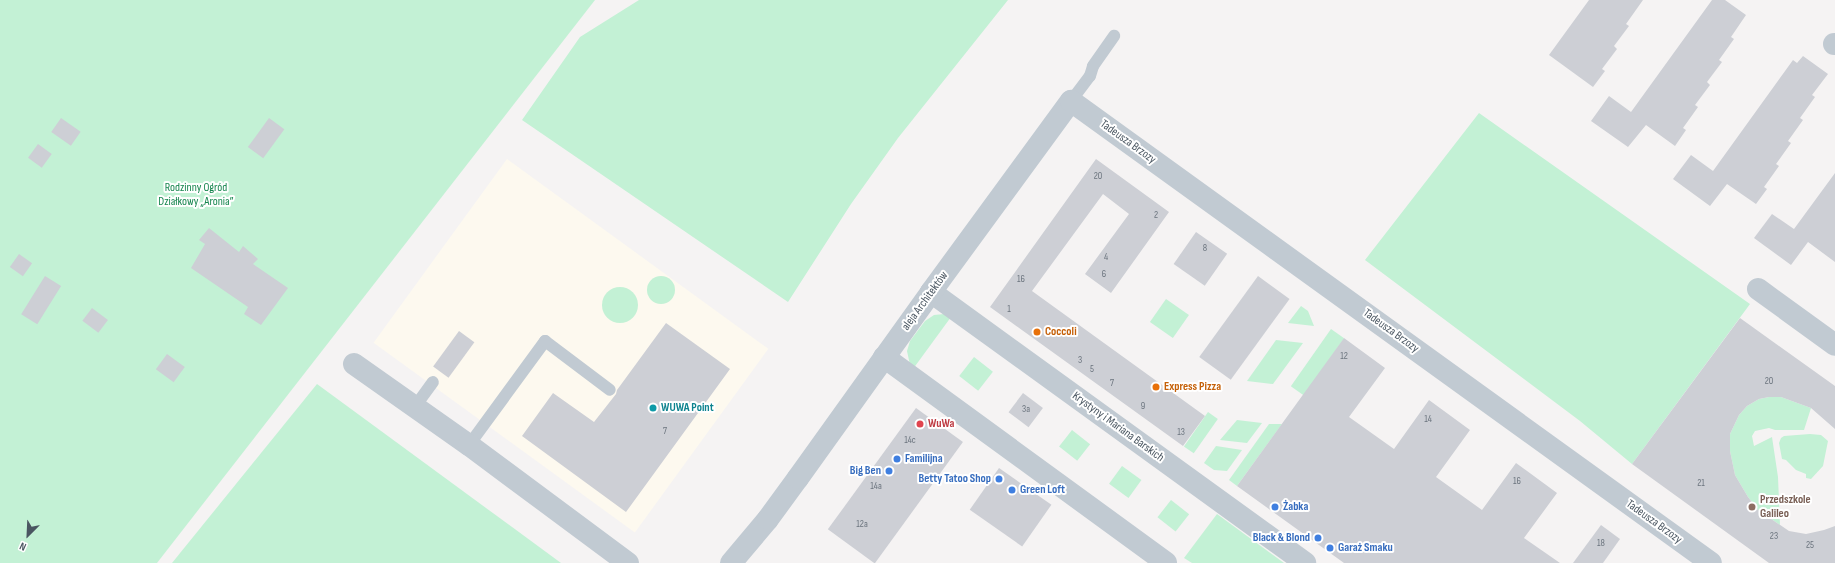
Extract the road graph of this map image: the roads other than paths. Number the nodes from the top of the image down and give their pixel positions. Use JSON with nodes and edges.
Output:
{"nodes":[{"id":1,"x":1114,"y":36,"type":"dead end"},
{"id":2,"x":1071,"y":101,"type":"junction"},
{"id":3,"x":1758,"y":289,"type":"dead end"},
{"id":4,"x":931,"y":292,"type":"junction"},
{"id":5,"x":1835,"y":345,"type":"edge"},
{"id":6,"x":884,"y":357,"type":"junction"},
{"id":7,"x":354,"y":364,"type":"dead end"},
{"id":8,"x":433,"y":382,"type":"dead end"},
{"id":9,"x":610,"y":390,"type":"dead end"},
{"id":10,"x":414,"y":408,"type":"junction"},
{"id":11,"x":469,"y":445,"type":"junction"},
{"id":12,"x":628,"y":563,"type":"edge"},
{"id":13,"x":731,"y":563,"type":"edge"},
{"id":14,"x":1166,"y":563,"type":"edge"},
{"id":15,"x":1305,"y":563,"type":"edge"},
{"id":16,"x":1711,"y":563,"type":"edge"}],
"edges":[{"from":1,"to":2,"type":"lane","name":"aleja Architektów"},
{"from":2,"to":4,"type":"street","name":"aleja Architektów"},
{"from":2,"to":16,"type":"street","name":"Tadeusza Brzozy"},
{"from":3,"to":5,"type":"street"},
{"from":4,"to":6,"type":"street","name":"aleja Architektów"},
{"from":4,"to":15,"type":"street","name":"Krystyny i Mariana Barskich"},
{"from":6,"to":13,"type":"street","name":"aleja Architektów"},
{"from":6,"to":14,"type":"street"},
{"from":7,"to":10,"type":"street"},
{"from":8,"to":10,"type":"lane"},
{"from":9,"to":11,"type":"lane"},
{"from":10,"to":11,"type":"street"},
{"from":11,"to":12,"type":"street"}]}
